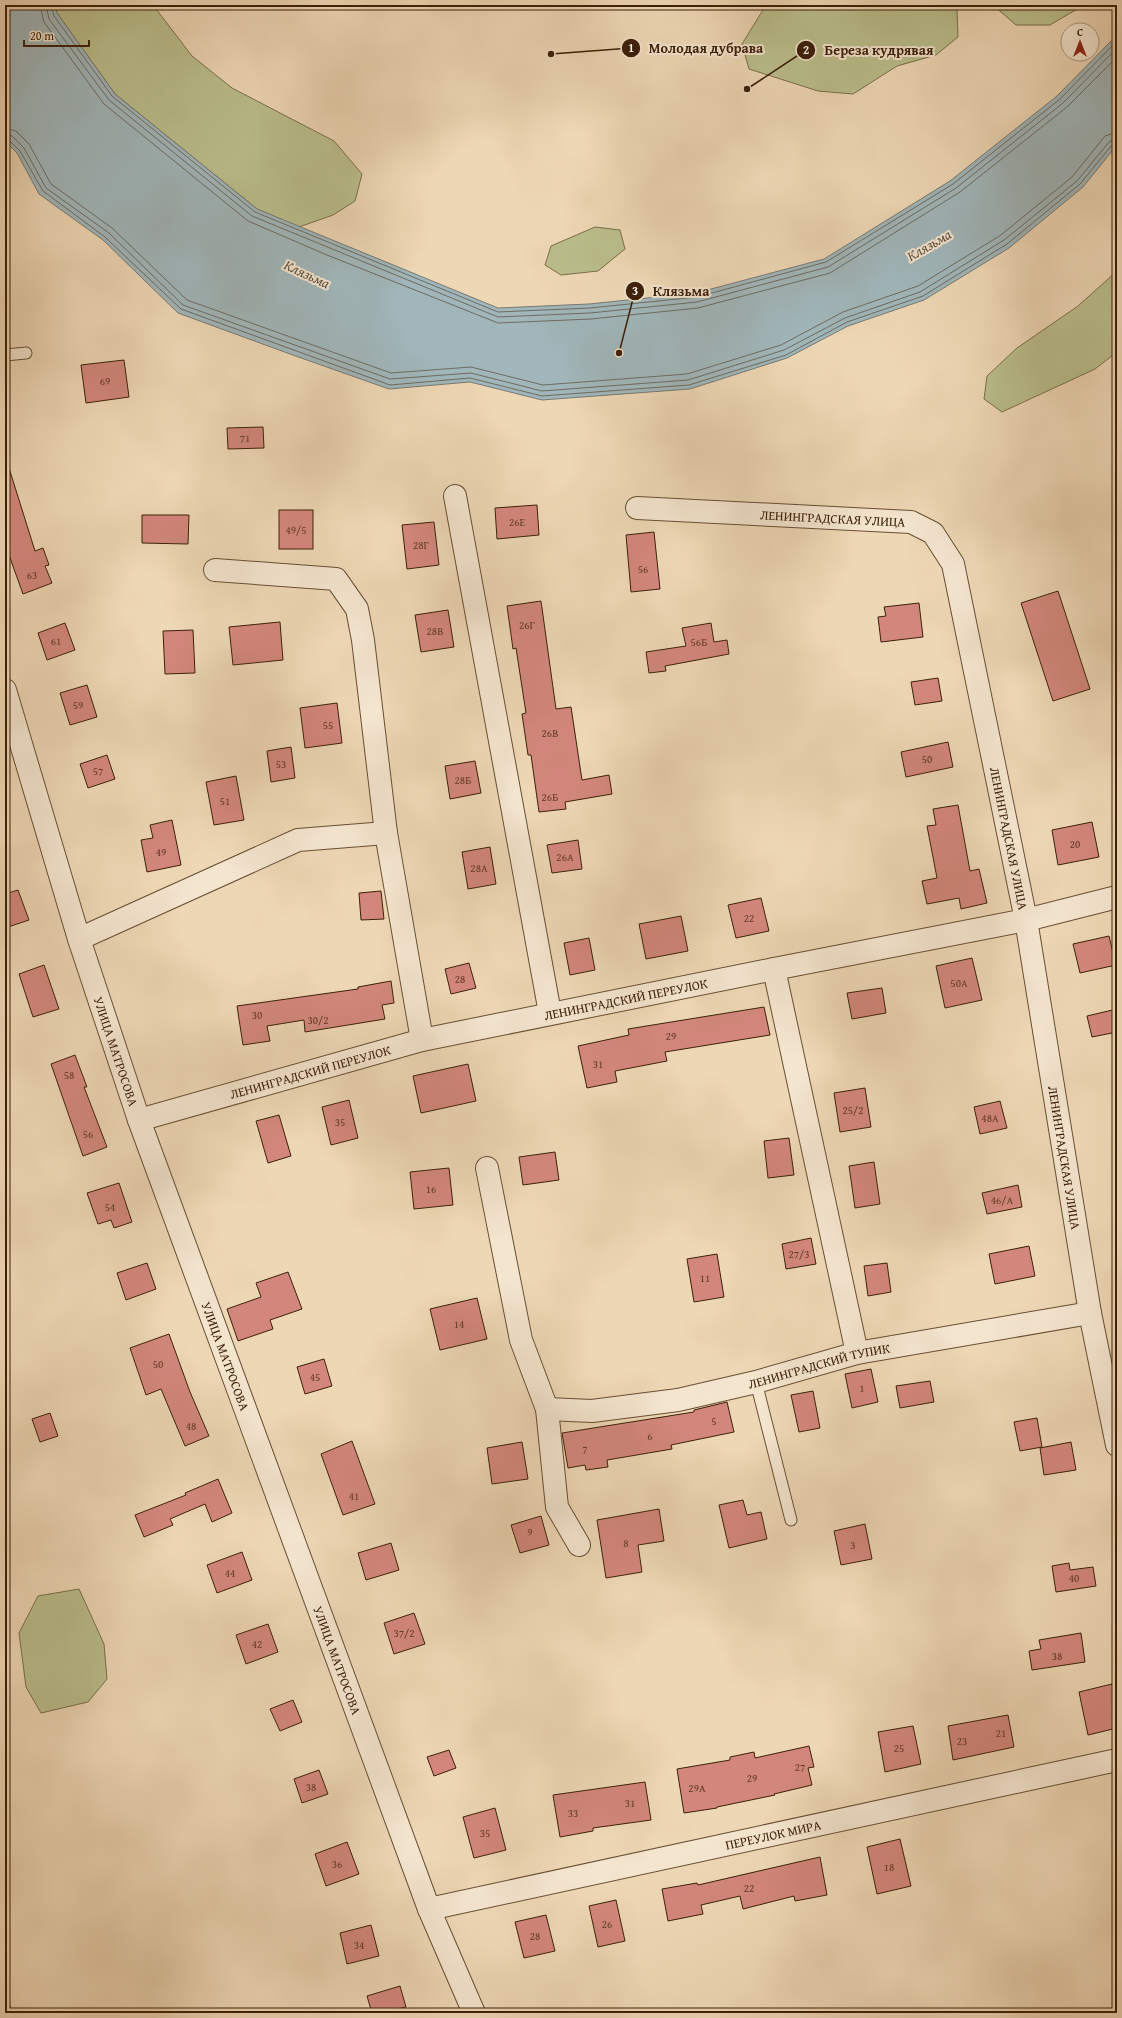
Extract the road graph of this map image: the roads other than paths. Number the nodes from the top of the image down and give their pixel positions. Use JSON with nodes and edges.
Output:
{"nodes":[{"id":1,"x":26,"y":353,"type":"dead end"},
{"id":2,"x":5,"y":355,"type":"edge"},
{"id":3,"x":455,"y":496,"type":"dead end"},
{"id":4,"x":637,"y":508,"type":"dead end"},
{"id":5,"x":216,"y":570,"type":"dead end"},
{"id":6,"x":5,"y":690,"type":"edge"},
{"id":7,"x":386,"y":833,"type":"junction"},
{"id":8,"x":1117,"y":897,"type":"edge"},
{"id":9,"x":1026,"y":920,"type":"junction"},
{"id":10,"x":79,"y":939,"type":"junction"},
{"id":11,"x":774,"y":969,"type":"junction"},
{"id":12,"x":550,"y":1013,"type":"junction"},
{"id":13,"x":422,"y":1040,"type":"junction"},
{"id":14,"x":139,"y":1120,"type":"junction"},
{"id":15,"x":487,"y":1168,"type":"dead end"},
{"id":16,"x":1090,"y":1313,"type":"junction"},
{"id":17,"x":857,"y":1353,"type":"junction"},
{"id":18,"x":756,"y":1382,"type":"junction"},
{"id":19,"x":548,"y":1409,"type":"junction"},
{"id":20,"x":1117,"y":1445,"type":"edge"},
{"id":21,"x":790,"y":1520,"type":"dead end"},
{"id":22,"x":579,"y":1545,"type":"dead end"},
{"id":23,"x":1117,"y":1760,"type":"edge"},
{"id":24,"x":429,"y":1909,"type":"junction"},
{"id":25,"x":474,"y":2013,"type":"edge"}],
"edges":[{"from":1,"to":2,"type":"lane"},
{"from":3,"to":12,"type":"street"},
{"from":4,"to":9,"type":"street","name":"ЛЕНИНГРАДСКАЯ УЛИЦА"},
{"from":5,"to":7,"type":"street"},
{"from":6,"to":10,"type":"street","name":"УЛИЦА МАТРОСОВА"},
{"from":7,"to":10,"type":"street"},
{"from":7,"to":13,"type":"street"},
{"from":8,"to":9,"type":"street","name":"ЛЕНИНГРАДСКИЙ ПЕРЕУЛОК"},
{"from":9,"to":11,"type":"street","name":"ЛЕНИНГРАДСКИЙ ПЕРЕУЛОК"},
{"from":9,"to":16,"type":"street","name":"ЛЕНИНГРАДСКАЯ УЛИЦА"},
{"from":10,"to":14,"type":"street","name":"УЛИЦА МАТРОСОВА"},
{"from":11,"to":12,"type":"street","name":"ЛЕНИНГРАДСКИЙ ПЕРЕУЛОК"},
{"from":11,"to":17,"type":"street"},
{"from":12,"to":13,"type":"street","name":"ЛЕНИНГРАДСКИЙ ПЕРЕУЛОК"},
{"from":13,"to":14,"type":"street","name":"ЛЕНИНГРАДСКИЙ ПЕРЕУЛОК"},
{"from":14,"to":24,"type":"street","name":"УЛИЦА МАТРОСОВА"},
{"from":15,"to":19,"type":"street"},
{"from":16,"to":17,"type":"street","name":"ЛЕНИНГРАДСКИЙ ТУПИК"},
{"from":16,"to":20,"type":"street","name":"ЛЕНИНГРАДСКАЯ УЛИЦА"},
{"from":17,"to":18,"type":"street","name":"ЛЕНИНГРАДСКИЙ ТУПИК"},
{"from":18,"to":19,"type":"street","name":"ЛЕНИНГРАДСКИЙ ТУПИК"},
{"from":18,"to":21,"type":"lane"},
{"from":19,"to":22,"type":"street"},
{"from":23,"to":24,"type":"street","name":"ПЕРЕУЛОК МИРА"},
{"from":24,"to":25,"type":"street","name":"УЛИЦА МАТРОСОВА"}]}
